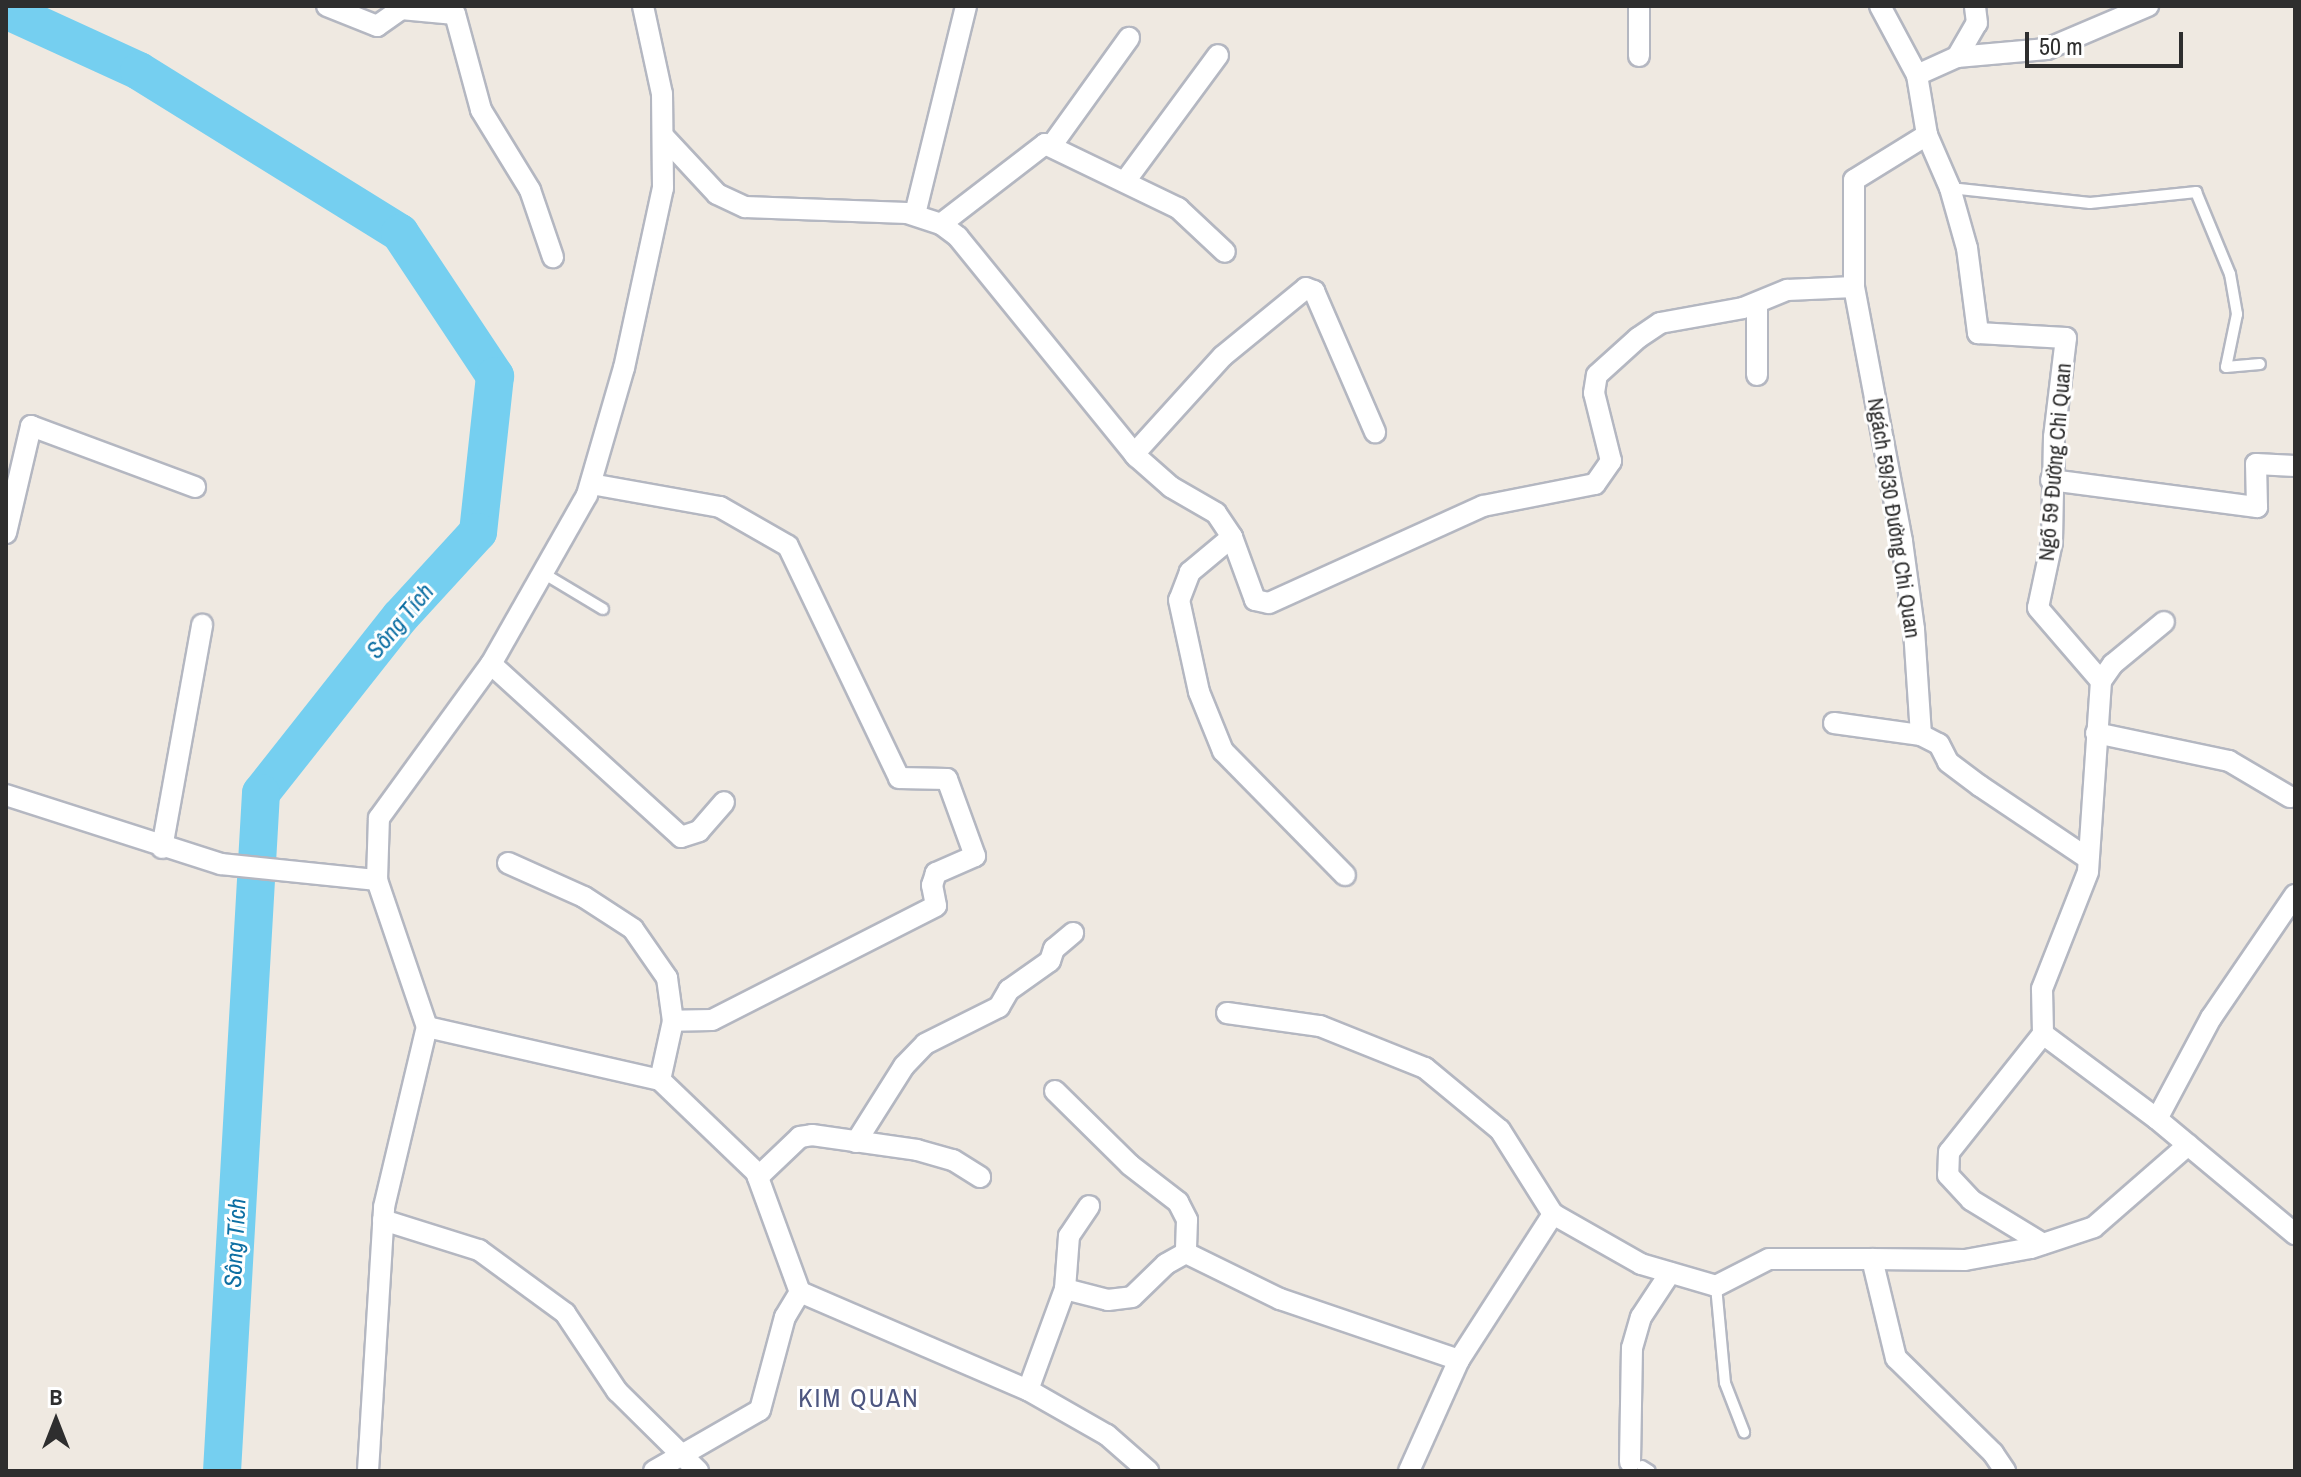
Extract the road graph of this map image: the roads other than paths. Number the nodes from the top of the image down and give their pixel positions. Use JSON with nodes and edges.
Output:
{"nodes":[{"id":1,"x":327,"y":6,"type":"edge"},
{"id":2,"x":643,"y":6,"type":"edge"},
{"id":3,"x":966,"y":6,"type":"edge"},
{"id":4,"x":1639,"y":6,"type":"edge"},
{"id":5,"x":1880,"y":6,"type":"edge"},
{"id":6,"x":1975,"y":6,"type":"edge"},
{"id":7,"x":2148,"y":6,"type":"edge"},
{"id":8,"x":1129,"y":38,"type":"dead end"},
{"id":9,"x":1218,"y":55,"type":"dead end"},
{"id":10,"x":1639,"y":56,"type":"dead end"},
{"id":11,"x":1957,"y":57,"type":"junction"},
{"id":12,"x":1917,"y":75,"type":"junction"},
{"id":13,"x":1927,"y":135,"type":"junction"},
{"id":14,"x":665,"y":138,"type":"junction"},
{"id":15,"x":1052,"y":145,"type":"junction"},
{"id":16,"x":1126,"y":180,"type":"junction"},
{"id":17,"x":1950,"y":188,"type":"junction"},
{"id":18,"x":915,"y":214,"type":"junction"},
{"id":19,"x":941,"y":224,"type":"junction"},
{"id":20,"x":1225,"y":252,"type":"dead end"},
{"id":21,"x":553,"y":257,"type":"dead end"},
{"id":22,"x":1854,"y":287,"type":"junction"},
{"id":23,"x":1757,"y":304,"type":"junction"},
{"id":24,"x":2260,"y":364,"type":"dead end"},
{"id":25,"x":1757,"y":375,"type":"dead end"},
{"id":26,"x":1375,"y":432,"type":"dead end"},
{"id":27,"x":1134,"y":454,"type":"junction"},
{"id":28,"x":2295,"y":466,"type":"edge"},
{"id":29,"x":2051,"y":480,"type":"junction"},
{"id":30,"x":591,"y":484,"type":"junction"},
{"id":31,"x":195,"y":487,"type":"dead end"},
{"id":32,"x":6,"y":533,"type":"edge"},
{"id":33,"x":1232,"y":537,"type":"junction"},
{"id":34,"x":543,"y":573,"type":"junction"},
{"id":35,"x":603,"y":609,"type":"dead end"},
{"id":36,"x":2164,"y":622,"type":"dead end"},
{"id":37,"x":202,"y":625,"type":"dead end"},
{"id":38,"x":491,"y":664,"type":"junction"},
{"id":39,"x":2101,"y":681,"type":"junction"},
{"id":40,"x":1834,"y":723,"type":"dead end"},
{"id":41,"x":2096,"y":733,"type":"junction"},
{"id":42,"x":1921,"y":735,"type":"junction"},
{"id":43,"x":6,"y":795,"type":"edge"},
{"id":44,"x":2290,"y":797,"type":"dead end"},
{"id":45,"x":724,"y":802,"type":"dead end"},
{"id":46,"x":162,"y":848,"type":"junction"},
{"id":47,"x":2087,"y":858,"type":"junction"},
{"id":48,"x":508,"y":863,"type":"dead end"},
{"id":49,"x":1345,"y":875,"type":"dead end"},
{"id":50,"x":368,"y":879,"type":"junction"},
{"id":51,"x":2295,"y":895,"type":"edge"},
{"id":52,"x":1073,"y":933,"type":"dead end"},
{"id":53,"x":1227,"y":1013,"type":"dead end"},
{"id":54,"x":673,"y":1021,"type":"junction"},
{"id":55,"x":427,"y":1027,"type":"junction"},
{"id":56,"x":2043,"y":1034,"type":"junction"},
{"id":57,"x":660,"y":1080,"type":"junction"},
{"id":58,"x":1055,"y":1091,"type":"dead end"},
{"id":59,"x":2157,"y":1119,"type":"junction"},
{"id":60,"x":856,"y":1142,"type":"junction"},
{"id":61,"x":2188,"y":1145,"type":"junction"},
{"id":62,"x":758,"y":1177,"type":"junction"},
{"id":63,"x":980,"y":1177,"type":"dead end"},
{"id":64,"x":1089,"y":1206,"type":"dead end"},
{"id":65,"x":1553,"y":1214,"type":"junction"},
{"id":66,"x":383,"y":1220,"type":"junction"},
{"id":67,"x":2295,"y":1234,"type":"edge"},
{"id":68,"x":2043,"y":1244,"type":"junction"},
{"id":69,"x":1186,"y":1253,"type":"junction"},
{"id":70,"x":1872,"y":1259,"type":"junction"},
{"id":71,"x":1670,"y":1273,"type":"junction"},
{"id":72,"x":1716,"y":1286,"type":"junction"},
{"id":73,"x":1065,"y":1289,"type":"junction"},
{"id":74,"x":800,"y":1292,"type":"junction"},
{"id":75,"x":1459,"y":1360,"type":"junction"},
{"id":76,"x":1028,"y":1390,"type":"junction"},
{"id":77,"x":1744,"y":1432,"type":"dead end"},
{"id":78,"x":682,"y":1452,"type":"junction"},
{"id":79,"x":1641,"y":1466,"type":"edge"},
{"id":80,"x":368,"y":1471,"type":"edge"},
{"id":81,"x":654,"y":1471,"type":"edge"},
{"id":82,"x":698,"y":1471,"type":"edge"},
{"id":83,"x":1148,"y":1471,"type":"edge"},
{"id":84,"x":1409,"y":1471,"type":"edge"},
{"id":85,"x":2005,"y":1471,"type":"edge"}],
"edges":[{"from":1,"to":21,"type":"street"},
{"from":2,"to":14,"type":"street"},
{"from":3,"to":18,"type":"street"},
{"from":4,"to":10,"type":"street"},
{"from":5,"to":12,"type":"street","name":"Ngõ 59 Đường Chi Quan"},
{"from":6,"to":11,"type":"street"},
{"from":7,"to":11,"type":"street"},
{"from":8,"to":15,"type":"street"},
{"from":9,"to":16,"type":"street"},
{"from":11,"to":12,"type":"street"},
{"from":12,"to":13,"type":"street","name":"Ngõ 59 Đường Chi Quan"},
{"from":13,"to":17,"type":"street","name":"Ngõ 59 Đường Chi Quan"},
{"from":13,"to":22,"type":"street","name":"Ngách 59/30 Đường Chi Quan"},
{"from":14,"to":18,"type":"street"},
{"from":14,"to":30,"type":"street"},
{"from":15,"to":16,"type":"street"},
{"from":15,"to":19,"type":"street"},
{"from":16,"to":20,"type":"street"},
{"from":17,"to":24,"type":"lane"},
{"from":17,"to":29,"type":"street","name":"Ngõ 59 Đường Chi Quan"},
{"from":18,"to":19,"type":"street"},
{"from":19,"to":27,"type":"street"},
{"from":22,"to":23,"type":"street"},
{"from":22,"to":42,"type":"street","name":"Ngách 59/30 Đường Chi Quan"},
{"from":23,"to":25,"type":"street"},
{"from":23,"to":33,"type":"street"},
{"from":26,"to":27,"type":"street"},
{"from":27,"to":33,"type":"street"},
{"from":28,"to":29,"type":"street"},
{"from":29,"to":39,"type":"street","name":"Ngõ 59 Đường Chi Quan"},
{"from":30,"to":34,"type":"street"},
{"from":30,"to":54,"type":"street"},
{"from":31,"to":32,"type":"street"},
{"from":33,"to":49,"type":"street"},
{"from":34,"to":35,"type":"lane"},
{"from":34,"to":38,"type":"street"},
{"from":36,"to":39,"type":"street"},
{"from":37,"to":46,"type":"street"},
{"from":38,"to":45,"type":"street"},
{"from":38,"to":50,"type":"street"},
{"from":39,"to":41,"type":"street"},
{"from":40,"to":42,"type":"street"},
{"from":41,"to":44,"type":"street"},
{"from":41,"to":47,"type":"street"},
{"from":42,"to":47,"type":"street"},
{"from":43,"to":46,"type":"street"},
{"from":46,"to":50,"type":"street"},
{"from":47,"to":56,"type":"street"},
{"from":48,"to":54,"type":"street"},
{"from":50,"to":55,"type":"street"},
{"from":51,"to":59,"type":"street"},
{"from":52,"to":60,"type":"street"},
{"from":53,"to":65,"type":"street"},
{"from":54,"to":57,"type":"street"},
{"from":55,"to":57,"type":"street"},
{"from":55,"to":66,"type":"street"},
{"from":56,"to":59,"type":"street"},
{"from":56,"to":68,"type":"street"},
{"from":57,"to":62,"type":"street"},
{"from":58,"to":69,"type":"street"},
{"from":59,"to":61,"type":"street"},
{"from":60,"to":62,"type":"street"},
{"from":60,"to":63,"type":"street"},
{"from":61,"to":67,"type":"street"},
{"from":61,"to":68,"type":"street"},
{"from":62,"to":74,"type":"street"},
{"from":64,"to":73,"type":"street"},
{"from":65,"to":71,"type":"street"},
{"from":65,"to":75,"type":"street"},
{"from":66,"to":78,"type":"street"},
{"from":66,"to":80,"type":"street"},
{"from":68,"to":70,"type":"street"},
{"from":69,"to":73,"type":"street"},
{"from":69,"to":75,"type":"street"},
{"from":70,"to":72,"type":"street"},
{"from":70,"to":85,"type":"street"},
{"from":71,"to":72,"type":"street"},
{"from":71,"to":79,"type":"street"},
{"from":72,"to":77,"type":"lane"},
{"from":73,"to":76,"type":"street"},
{"from":74,"to":76,"type":"street"},
{"from":74,"to":78,"type":"street"},
{"from":75,"to":84,"type":"street"},
{"from":76,"to":83,"type":"street"},
{"from":78,"to":81,"type":"street"},
{"from":78,"to":82,"type":"street"}]}
